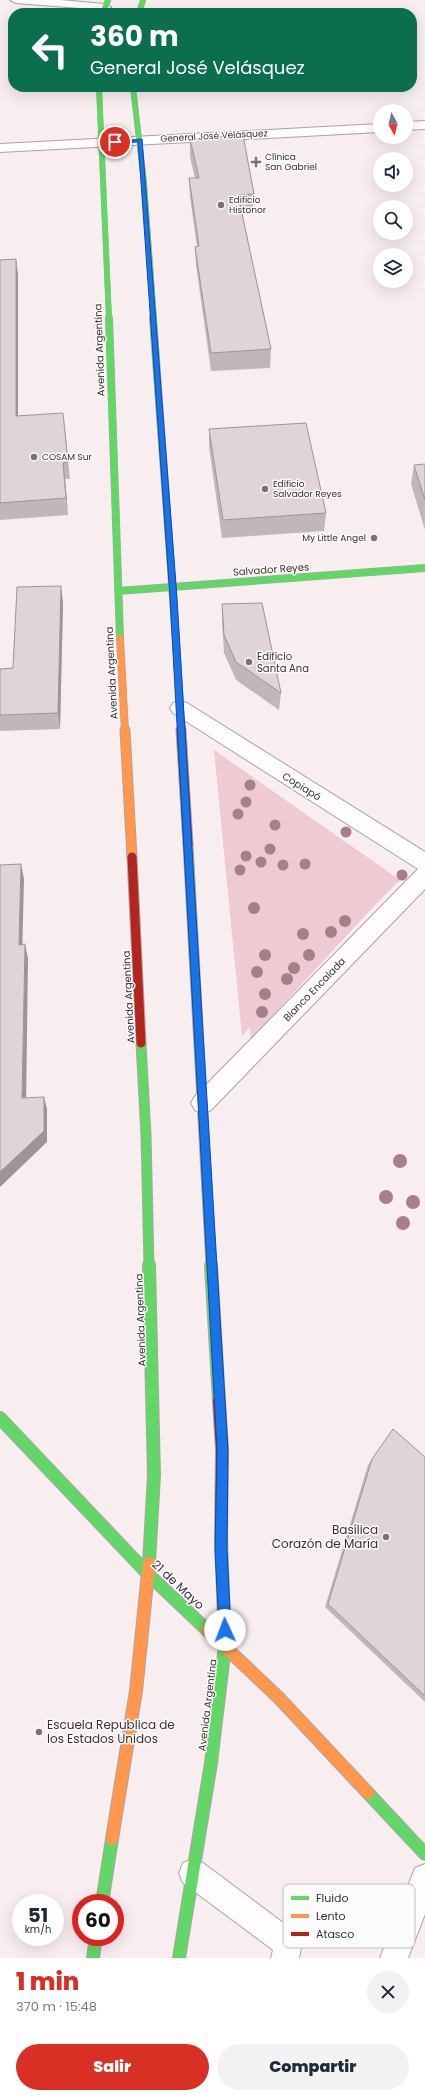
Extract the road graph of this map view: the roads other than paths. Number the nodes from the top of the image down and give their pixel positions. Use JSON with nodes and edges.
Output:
{"nodes":[{"id":1,"x":16,"y":0,"type":"edge"},
{"id":2,"x":105,"y":7,"type":"edge"},
{"id":3,"x":99,"y":92,"type":"edge"},
{"id":4,"x":134,"y":92,"type":"edge"},
{"id":5,"x":413,"y":126,"type":"edge"},
{"id":6,"x":425,"y":126,"type":"edge"},
{"id":7,"x":373,"y":128,"type":"edge"},
{"id":8,"x":140,"y":140,"type":"junction"},
{"id":9,"x":102,"y":142,"type":"junction"},
{"id":10,"x":0,"y":148,"type":"edge"},
{"id":11,"x":425,"y":568,"type":"edge"},
{"id":12,"x":173,"y":587,"type":"junction"},
{"id":13,"x":118,"y":591,"type":"junction"},
{"id":14,"x":180,"y":708,"type":"junction"},
{"id":15,"x":425,"y":863,"type":"edge"},
{"id":16,"x":425,"y":875,"type":"edge"},
{"id":17,"x":203,"y":1103,"type":"junction"},
{"id":18,"x":0,"y":1418,"type":"edge"},
{"id":19,"x":148,"y":1574,"type":"junction"},
{"id":20,"x":225,"y":1646,"type":"junction"},
{"id":21,"x":425,"y":1854,"type":"edge"},
{"id":22,"x":193,"y":1873,"type":"junction"},
{"id":23,"x":425,"y":1878,"type":"edge"},
{"id":24,"x":103,"y":1894,"type":"edge"},
{"id":25,"x":415,"y":1904,"type":"edge"},
{"id":26,"x":283,"y":1940,"type":"edge"},
{"id":27,"x":95,"y":1946,"type":"edge"},
{"id":28,"x":287,"y":1948,"type":"edge"},
{"id":29,"x":398,"y":1948,"type":"edge"},
{"id":30,"x":93,"y":1958,"type":"edge"},
{"id":31,"x":179,"y":1958,"type":"edge"},
{"id":32,"x":285,"y":1958,"type":"edge"},
{"id":33,"x":394,"y":1958,"type":"edge"}],
"edges":[{"from":1,"to":2,"type":"street"},
{"from":3,"to":9,"type":"main road","name":"Avenida Argentina"},
{"from":4,"to":8,"type":"main road","name":"Avenida Argentina"},
{"from":5,"to":6,"type":"street"},
{"from":7,"to":8,"type":"street","name":"General José Velásquez"},
{"from":8,"to":9,"type":"street","name":"General José Velásquez"},
{"from":8,"to":12,"type":"main road","name":"Avenida Argentina"},
{"from":9,"to":10,"type":"street","name":"General José Velásquez"},
{"from":9,"to":13,"type":"main road","name":"Avenida Argentina"},
{"from":11,"to":12,"type":"main road","name":"Salvador Reyes"},
{"from":12,"to":13,"type":"main road","name":"Salvador Reyes"},
{"from":12,"to":14,"type":"main road","name":"Avenida Argentina"},
{"from":13,"to":19,"type":"main road","name":"Avenida Argentina"},
{"from":14,"to":15,"type":"street","name":"Copiapó"},
{"from":14,"to":17,"type":"main road","name":"Avenida Argentina"},
{"from":16,"to":17,"type":"street","name":"Blanco Encalada"},
{"from":17,"to":20,"type":"main road","name":"Avenida Argentina"},
{"from":18,"to":19,"type":"main road","name":"21 de Mayo"},
{"from":19,"to":20,"type":"main road","name":"21 de Mayo"},
{"from":19,"to":24,"type":"main road","name":"Avenida Argentina"},
{"from":20,"to":21,"type":"main road","name":"21 de Mayo"},
{"from":20,"to":22,"type":"main road","name":"Avenida Argentina"},
{"from":22,"to":26,"type":"lane"},
{"from":22,"to":31,"type":"main road","name":"Avenida Argentina"},
{"from":23,"to":25,"type":"lane"},
{"from":27,"to":30,"type":"main road"},
{"from":28,"to":32,"type":"lane"},
{"from":29,"to":33,"type":"lane"}]}
